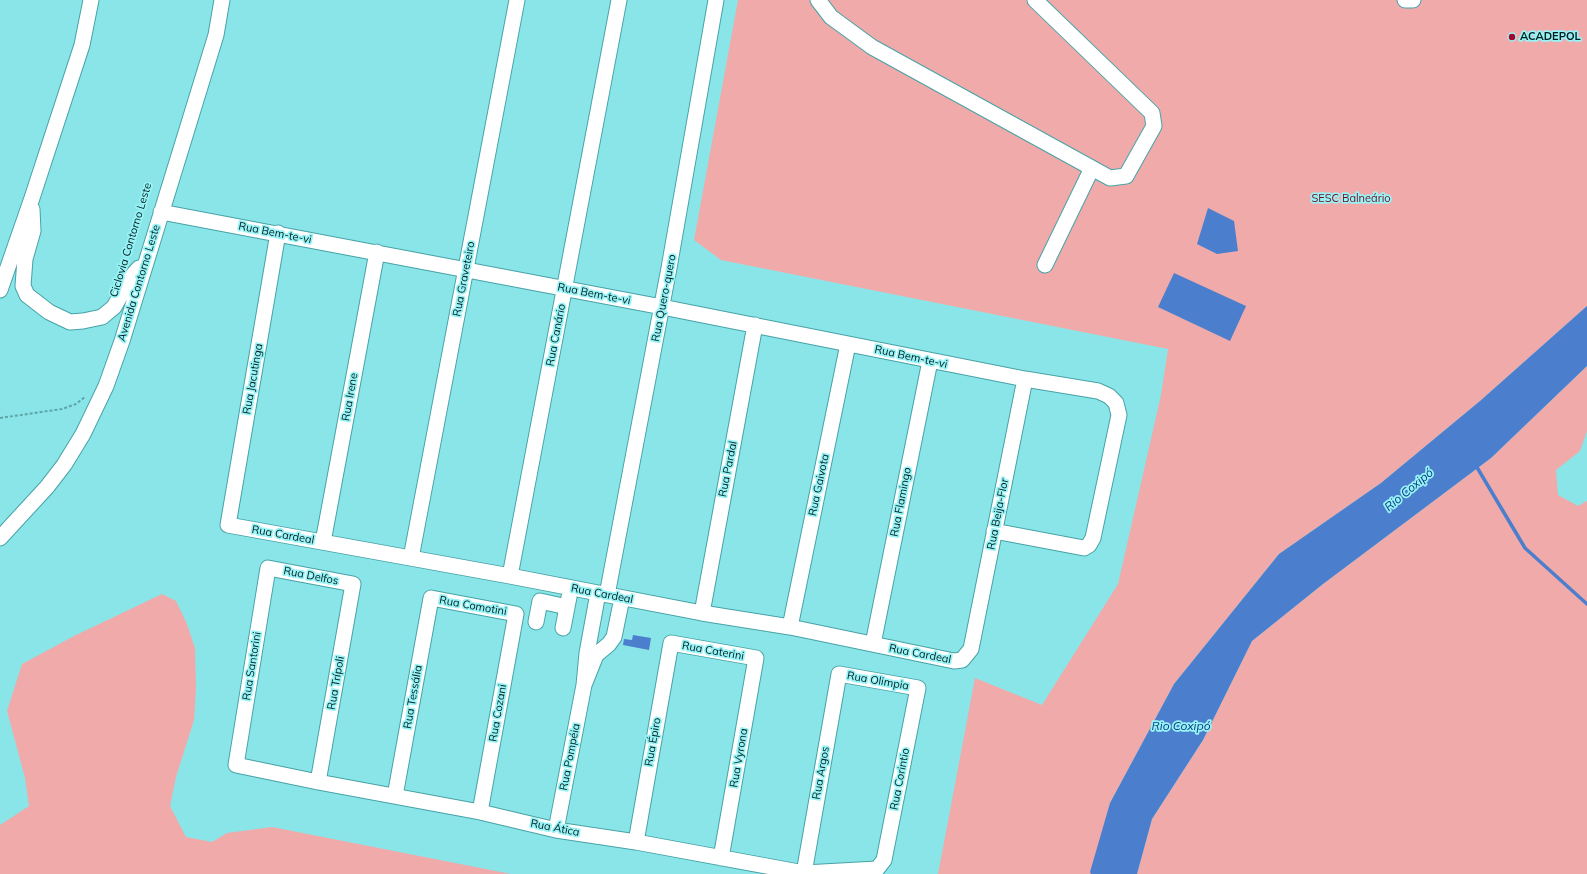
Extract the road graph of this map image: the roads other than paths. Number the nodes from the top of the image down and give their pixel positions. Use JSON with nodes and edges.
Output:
{"nodes":[{"id":1,"x":91,"y":0,"type":"edge"},
{"id":2,"x":222,"y":0,"type":"edge"},
{"id":3,"x":517,"y":0,"type":"edge"},
{"id":4,"x":619,"y":0,"type":"edge"},
{"id":5,"x":716,"y":0,"type":"edge"},
{"id":6,"x":818,"y":0,"type":"edge"},
{"id":7,"x":1035,"y":0,"type":"edge"},
{"id":8,"x":1404,"y":0,"type":"edge"},
{"id":9,"x":1413,"y":0,"type":"edge"},
{"id":10,"x":1092,"y":168,"type":"junction"},
{"id":11,"x":32,"y":198,"type":"junction"},
{"id":12,"x":161,"y":212,"type":"junction"},
{"id":13,"x":278,"y":233,"type":"junction"},
{"id":14,"x":377,"y":252,"type":"junction"},
{"id":15,"x":147,"y":256,"type":"junction"},
{"id":16,"x":1045,"y":265,"type":"dead end"},
{"id":17,"x":466,"y":269,"type":"junction"},
{"id":18,"x":564,"y":288,"type":"junction"},
{"id":19,"x":0,"y":290,"type":"edge"},
{"id":20,"x":662,"y":307,"type":"junction"},
{"id":21,"x":755,"y":326,"type":"junction"},
{"id":22,"x":848,"y":344,"type":"junction"},
{"id":23,"x":930,"y":361,"type":"junction"},
{"id":24,"x":1025,"y":379,"type":"junction"},
{"id":25,"x":228,"y":525,"type":"joint"},
{"id":26,"x":994,"y":532,"type":"junction"},
{"id":27,"x":0,"y":538,"type":"edge"},
{"id":28,"x":323,"y":542,"type":"junction"},
{"id":29,"x":411,"y":558,"type":"junction"},
{"id":30,"x":268,"y":568,"type":"joint"},
{"id":31,"x":510,"y":576,"type":"junction"},
{"id":32,"x":353,"y":584,"type":"joint"},
{"id":33,"x":571,"y":588,"type":"junction"},
{"id":34,"x":607,"y":595,"type":"junction"},
{"id":35,"x":431,"y":598,"type":"joint"},
{"id":36,"x":567,"y":607,"type":"junction"},
{"id":37,"x":702,"y":613,"type":"junction"},
{"id":38,"x":516,"y":614,"type":"joint"},
{"id":39,"x":536,"y":622,"type":"dead end"},
{"id":40,"x":790,"y":627,"type":"junction"},
{"id":41,"x":563,"y":628,"type":"dead end"},
{"id":42,"x":671,"y":643,"type":"joint"},
{"id":43,"x":873,"y":644,"type":"junction"},
{"id":44,"x":971,"y":649,"type":"joint"},
{"id":45,"x":756,"y":658,"type":"joint"},
{"id":46,"x":839,"y":674,"type":"joint"},
{"id":47,"x":584,"y":685,"type":"junction"},
{"id":48,"x":918,"y":688,"type":"joint"},
{"id":49,"x":236,"y":765,"type":"joint"},
{"id":50,"x":318,"y":782,"type":"junction"},
{"id":51,"x":395,"y":796,"type":"junction"},
{"id":52,"x":480,"y":812,"type":"junction"},
{"id":53,"x":556,"y":830,"type":"junction"},
{"id":54,"x":636,"y":842,"type":"junction"},
{"id":55,"x":721,"y":858,"type":"junction"},
{"id":56,"x":877,"y":869,"type":"joint"},
{"id":57,"x":804,"y":873,"type":"edge"}],
"edges":[{"from":1,"to":11,"type":"street"},
{"from":2,"to":12,"type":"street","name":"Avenida Contorno Leste"},
{"from":3,"to":17,"type":"street","name":"Rua Graveteiro"},
{"from":4,"to":18,"type":"street","name":"Rua Canário"},
{"from":5,"to":20,"type":"street","name":"Rua Quero-quero"},
{"from":6,"to":10,"type":"street"},
{"from":7,"to":10,"type":"street"},
{"from":8,"to":9,"type":"street"},
{"from":10,"to":16,"type":"street"},
{"from":11,"to":15,"type":"street"},
{"from":11,"to":19,"type":"street"},
{"from":12,"to":13,"type":"street","name":"Rua Bem-te-vi"},
{"from":12,"to":15,"type":"street","name":"Avenida Contorno Leste"},
{"from":13,"to":14,"type":"street","name":"Rua Bem-te-vi"},
{"from":13,"to":25,"type":"street","name":"Rua Jacutinga"},
{"from":14,"to":17,"type":"street","name":"Rua Bem-te-vi"},
{"from":14,"to":28,"type":"street","name":"Rua Irene"},
{"from":15,"to":27,"type":"street","name":"Avenida Contorno Leste"},
{"from":17,"to":18,"type":"street","name":"Rua Bem-te-vi"},
{"from":17,"to":29,"type":"street","name":"Rua Graveteiro"},
{"from":18,"to":20,"type":"street","name":"Rua Bem-te-vi"},
{"from":18,"to":31,"type":"street","name":"Rua Canário"},
{"from":20,"to":21,"type":"street","name":"Rua Bem-te-vi"},
{"from":20,"to":34,"type":"street","name":"Rua Quero-quero"},
{"from":21,"to":22,"type":"street","name":"Rua Bem-te-vi"},
{"from":21,"to":37,"type":"street","name":"Rua Pardal"},
{"from":22,"to":23,"type":"street","name":"Rua Bem-te-vi"},
{"from":22,"to":40,"type":"street","name":"Rua Gaivota"},
{"from":23,"to":24,"type":"street","name":"Rua Bem-te-vi"},
{"from":23,"to":43,"type":"street","name":"Rua Flamingo"},
{"from":24,"to":26,"type":"street","name":"Rua Beija-Flor"},
{"from":24,"to":26,"type":"street"},
{"from":25,"to":28,"type":"street","name":"Rua Cardeal"},
{"from":26,"to":44,"type":"street","name":"Rua Beija-Flor"},
{"from":28,"to":29,"type":"street","name":"Rua Cardeal"},
{"from":29,"to":31,"type":"street","name":"Rua Cardeal"},
{"from":30,"to":32,"type":"street","name":"Rua Delfos"},
{"from":30,"to":49,"type":"street","name":"Rua Santorini"},
{"from":31,"to":33,"type":"street","name":"Rua Cardeal"},
{"from":32,"to":50,"type":"street","name":"Rua Trípoli"},
{"from":33,"to":34,"type":"street","name":"Rua Cardeal"},
{"from":33,"to":36,"type":"street"},
{"from":34,"to":37,"type":"street","name":"Rua Cardeal"},
{"from":34,"to":47,"type":"street","name":"Rua Pompéia"},
{"from":34,"to":47,"type":"street","name":"Rua Pompéia"},
{"from":35,"to":38,"type":"street","name":"Rua Comotini"},
{"from":35,"to":51,"type":"street","name":"Rua Tessália"},
{"from":36,"to":39,"type":"street"},
{"from":36,"to":41,"type":"street"},
{"from":37,"to":40,"type":"street","name":"Rua Cardeal"},
{"from":38,"to":52,"type":"street","name":"Rua Cozani"},
{"from":40,"to":43,"type":"street","name":"Rua Cardeal"},
{"from":42,"to":45,"type":"street","name":"Rua Caterini"},
{"from":42,"to":54,"type":"street","name":"Rua Épiro"},
{"from":43,"to":44,"type":"street","name":"Rua Cardeal"},
{"from":45,"to":55,"type":"street","name":"Rua Vyrona"},
{"from":46,"to":48,"type":"street","name":"Rua Olimpia"},
{"from":46,"to":57,"type":"street","name":"Rua Argos"},
{"from":47,"to":53,"type":"street","name":"Rua Pompéia"},
{"from":48,"to":56,"type":"street","name":"Rua Corintio"},
{"from":49,"to":50,"type":"street","name":"Rua Ática"},
{"from":50,"to":51,"type":"street","name":"Rua Ática"},
{"from":51,"to":52,"type":"street","name":"Rua Ática"},
{"from":52,"to":53,"type":"street","name":"Rua Ática"},
{"from":53,"to":54,"type":"street","name":"Rua Ática"},
{"from":54,"to":55,"type":"street","name":"Rua Ática"},
{"from":55,"to":57,"type":"street","name":"Rua Ática"},
{"from":56,"to":57,"type":"street","name":"Rua Ática"}]}
